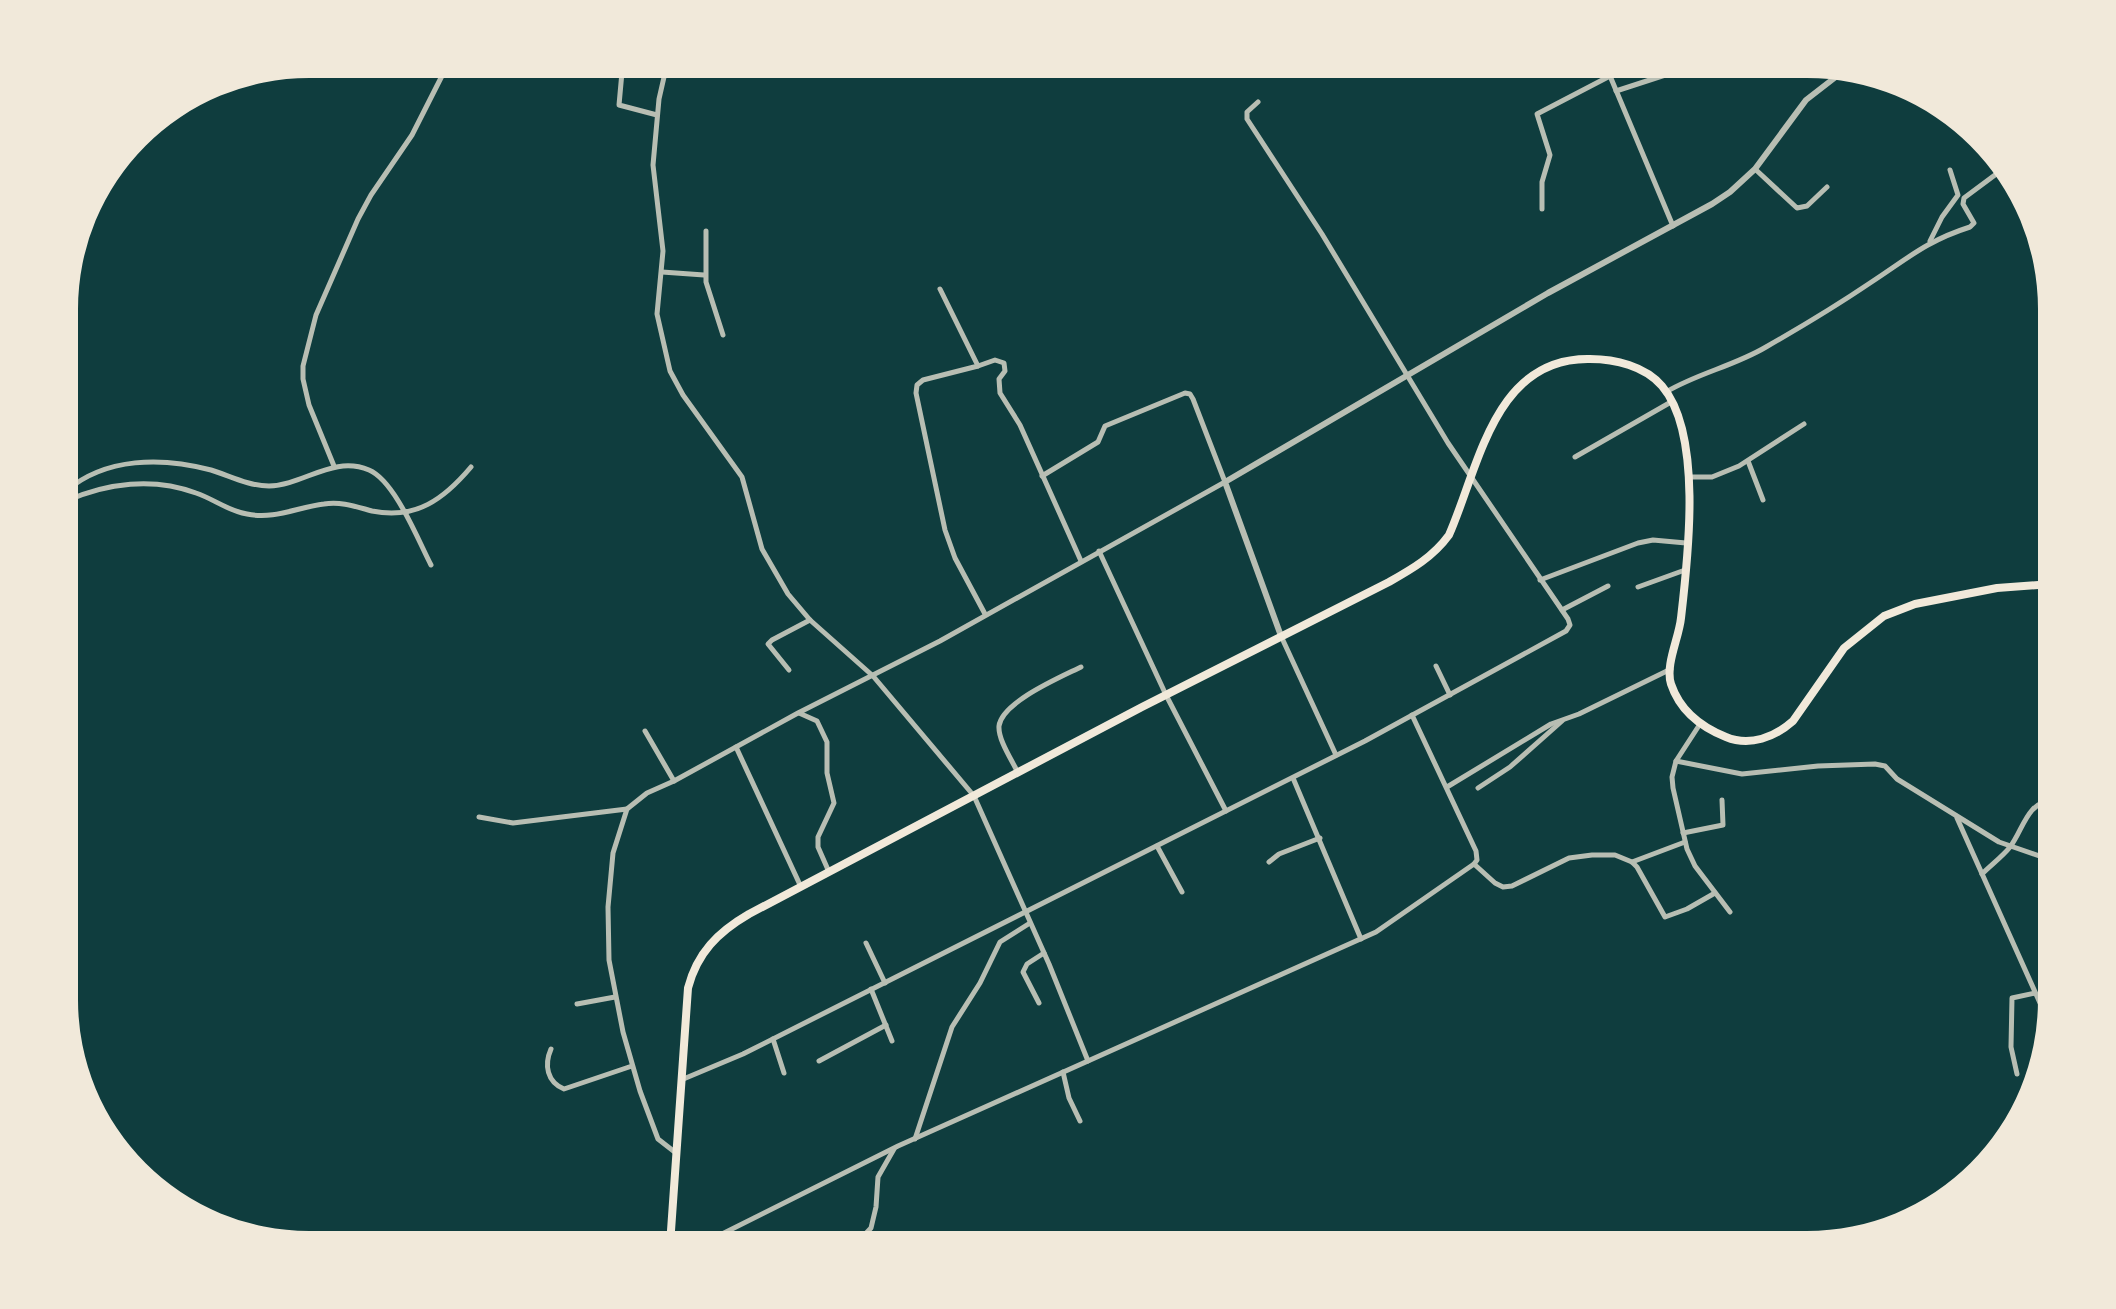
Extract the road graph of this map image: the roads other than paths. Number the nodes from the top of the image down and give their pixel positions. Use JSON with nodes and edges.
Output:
{"nodes":[{"id":1,"x":441,"y":78,"type":"edge"},
{"id":2,"x":621,"y":78,"type":"edge"},
{"id":3,"x":664,"y":78,"type":"edge"},
{"id":4,"x":1606,"y":78,"type":"edge"},
{"id":5,"x":1611,"y":78,"type":"edge"},
{"id":6,"x":1656,"y":78,"type":"edge"},
{"id":7,"x":1832,"y":80,"type":"edge"},
{"id":8,"x":1616,"y":91,"type":"junction"},
{"id":9,"x":1258,"y":102,"type":"dead end"},
{"id":10,"x":657,"y":115,"type":"junction"},
{"id":11,"x":1755,"y":169,"type":"junction"},
{"id":12,"x":1950,"y":170,"type":"dead end"},
{"id":13,"x":1995,"y":175,"type":"edge"},
{"id":14,"x":1827,"y":187,"type":"dead end"},
{"id":15,"x":1542,"y":209,"type":"dead end"},
{"id":16,"x":1673,"y":226,"type":"junction"},
{"id":17,"x":706,"y":231,"type":"dead end"},
{"id":18,"x":1930,"y":242,"type":"junction"},
{"id":19,"x":662,"y":272,"type":"junction"},
{"id":20,"x":705,"y":275,"type":"junction"},
{"id":21,"x":940,"y":289,"type":"dead end"},
{"id":22,"x":723,"y":335,"type":"dead end"},
{"id":23,"x":978,"y":366,"type":"junction"},
{"id":24,"x":1407,"y":374,"type":"junction"},
{"id":25,"x":1666,"y":392,"type":"junction"},
{"id":26,"x":1671,"y":402,"type":"junction"},
{"id":27,"x":1804,"y":424,"type":"dead end"},
{"id":28,"x":1575,"y":457,"type":"dead end"},
{"id":29,"x":1748,"y":461,"type":"junction"},
{"id":30,"x":334,"y":466,"type":"junction"},
{"id":31,"x":471,"y":467,"type":"dead end"},
{"id":32,"x":1042,"y":476,"type":"junction"},
{"id":33,"x":1689,"y":477,"type":"junction"},
{"id":34,"x":1472,"y":479,"type":"junction"},
{"id":35,"x":1225,"y":482,"type":"junction"},
{"id":36,"x":78,"y":483,"type":"edge"},
{"id":37,"x":78,"y":497,"type":"edge"},
{"id":38,"x":1763,"y":500,"type":"dead end"},
{"id":39,"x":404,"y":514,"type":"junction"},
{"id":40,"x":1686,"y":543,"type":"junction"},
{"id":41,"x":1099,"y":551,"type":"junction"},
{"id":42,"x":1081,"y":561,"type":"junction"},
{"id":43,"x":431,"y":565,"type":"dead end"},
{"id":44,"x":1685,"y":570,"type":"junction"},
{"id":45,"x":1540,"y":580,"type":"junction"},
{"id":46,"x":2038,"y":585,"type":"edge"},
{"id":47,"x":1608,"y":586,"type":"dead end"},
{"id":48,"x":1638,"y":587,"type":"dead end"},
{"id":49,"x":1562,"y":610,"type":"junction"},
{"id":50,"x":985,"y":614,"type":"junction"},
{"id":51,"x":810,"y":620,"type":"junction"},
{"id":52,"x":1281,"y":636,"type":"junction"},
{"id":53,"x":1436,"y":666,"type":"dead end"},
{"id":54,"x":1081,"y":667,"type":"dead end"},
{"id":55,"x":1671,"y":669,"type":"junction"},
{"id":56,"x":789,"y":670,"type":"dead end"},
{"id":57,"x":873,"y":676,"type":"junction"},
{"id":58,"x":1166,"y":695,"type":"junction"},
{"id":59,"x":1450,"y":695,"type":"junction"},
{"id":60,"x":798,"y":713,"type":"junction"},
{"id":61,"x":1412,"y":715,"type":"junction"},
{"id":62,"x":1563,"y":720,"type":"junction"},
{"id":63,"x":1700,"y":724,"type":"junction"},
{"id":64,"x":645,"y":731,"type":"dead end"},
{"id":65,"x":736,"y":747,"type":"junction"},
{"id":66,"x":1336,"y":755,"type":"junction"},
{"id":67,"x":1676,"y":761,"type":"junction"},
{"id":68,"x":1018,"y":773,"type":"junction"},
{"id":69,"x":1293,"y":778,"type":"junction"},
{"id":70,"x":674,"y":781,"type":"junction"},
{"id":71,"x":1447,"y":787,"type":"junction"},
{"id":72,"x":1478,"y":788,"type":"dead end"},
{"id":73,"x":974,"y":796,"type":"junction"},
{"id":74,"x":1722,"y":800,"type":"dead end"},
{"id":75,"x":2038,"y":805,"type":"edge"},
{"id":76,"x":627,"y":809,"type":"junction"},
{"id":77,"x":1226,"y":811,"type":"junction"},
{"id":78,"x":479,"y":817,"type":"dead end"},
{"id":79,"x":1957,"y":817,"type":"junction"},
{"id":80,"x":1683,"y":833,"type":"junction"},
{"id":81,"x":1320,"y":838,"type":"junction"},
{"id":82,"x":1685,"y":842,"type":"junction"},
{"id":83,"x":1157,"y":846,"type":"junction"},
{"id":84,"x":2010,"y":847,"type":"junction"},
{"id":85,"x":2038,"y":856,"type":"edge"},
{"id":86,"x":1269,"y":862,"type":"dead end"},
{"id":87,"x":1632,"y":862,"type":"junction"},
{"id":88,"x":1474,"y":864,"type":"junction"},
{"id":89,"x":830,"y":873,"type":"junction"},
{"id":90,"x":1982,"y":874,"type":"junction"},
{"id":91,"x":801,"y":888,"type":"junction"},
{"id":92,"x":1182,"y":892,"type":"dead end"},
{"id":93,"x":1715,"y":893,"type":"junction"},
{"id":94,"x":1025,"y":912,"type":"junction"},
{"id":95,"x":1730,"y":912,"type":"dead end"},
{"id":96,"x":1030,"y":923,"type":"junction"},
{"id":97,"x":1361,"y":939,"type":"junction"},
{"id":98,"x":866,"y":943,"type":"dead end"},
{"id":99,"x":1044,"y":953,"type":"junction"},
{"id":100,"x":885,"y":983,"type":"junction"},
{"id":101,"x":871,"y":989,"type":"junction"},
{"id":102,"x":2035,"y":993,"type":"junction"},
{"id":103,"x":615,"y":997,"type":"junction"},
{"id":104,"x":2038,"y":999,"type":"edge"},
{"id":105,"x":1039,"y":1003,"type":"dead end"},
{"id":106,"x":577,"y":1004,"type":"dead end"},
{"id":107,"x":886,"y":1025,"type":"junction"},
{"id":108,"x":773,"y":1039,"type":"junction"},
{"id":109,"x":892,"y":1041,"type":"dead end"},
{"id":110,"x":551,"y":1049,"type":"dead end"},
{"id":111,"x":819,"y":1061,"type":"dead end"},
{"id":112,"x":1088,"y":1061,"type":"junction"},
{"id":113,"x":632,"y":1066,"type":"junction"},
{"id":114,"x":1063,"y":1072,"type":"junction"},
{"id":115,"x":784,"y":1073,"type":"dead end"},
{"id":116,"x":2017,"y":1074,"type":"dead end"},
{"id":117,"x":680,"y":1081,"type":"junction"},
{"id":118,"x":1080,"y":1121,"type":"dead end"},
{"id":119,"x":912,"y":1140,"type":"junction"},
{"id":120,"x":896,"y":1147,"type":"junction"},
{"id":121,"x":677,"y":1154,"type":"junction"},
{"id":122,"x":671,"y":1231,"type":"edge"},
{"id":123,"x":727,"y":1231,"type":"edge"},
{"id":124,"x":868,"y":1231,"type":"edge"}],
"edges":[{"from":1,"to":30,"type":"street"},
{"from":2,"to":10,"type":"street"},
{"from":3,"to":10,"type":"street"},
{"from":4,"to":15,"type":"street"},
{"from":5,"to":8,"type":"street"},
{"from":6,"to":8,"type":"street"},
{"from":7,"to":11,"type":"street"},
{"from":8,"to":16,"type":"street"},
{"from":9,"to":24,"type":"street"},
{"from":10,"to":19,"type":"street"},
{"from":11,"to":14,"type":"street"},
{"from":11,"to":16,"type":"street"},
{"from":12,"to":18,"type":"street"},
{"from":13,"to":18,"type":"street"},
{"from":16,"to":24,"type":"street"},
{"from":17,"to":20,"type":"street"},
{"from":18,"to":25,"type":"street"},
{"from":19,"to":20,"type":"street"},
{"from":19,"to":51,"type":"street"},
{"from":20,"to":22,"type":"street"},
{"from":21,"to":23,"type":"street"},
{"from":23,"to":32,"type":"street"},
{"from":23,"to":50,"type":"street"},
{"from":24,"to":34,"type":"street"},
{"from":24,"to":35,"type":"street"},
{"from":25,"to":26,"type":"highway"},
{"from":25,"to":34,"type":"highway"},
{"from":26,"to":28,"type":"street"},
{"from":26,"to":33,"type":"highway"},
{"from":27,"to":29,"type":"street"},
{"from":29,"to":33,"type":"street"},
{"from":29,"to":38,"type":"street"},
{"from":30,"to":36,"type":"street"},
{"from":30,"to":39,"type":"street"},
{"from":31,"to":39,"type":"street"},
{"from":32,"to":35,"type":"street"},
{"from":32,"to":42,"type":"street"},
{"from":33,"to":40,"type":"highway"},
{"from":34,"to":45,"type":"street"},
{"from":34,"to":52,"type":"highway"},
{"from":35,"to":41,"type":"street"},
{"from":35,"to":52,"type":"street"},
{"from":37,"to":39,"type":"street"},
{"from":39,"to":43,"type":"street"},
{"from":40,"to":44,"type":"highway"},
{"from":40,"to":45,"type":"street"},
{"from":41,"to":42,"type":"street"},
{"from":41,"to":58,"type":"street"},
{"from":42,"to":50,"type":"street"},
{"from":44,"to":48,"type":"street"},
{"from":44,"to":55,"type":"highway"},
{"from":45,"to":49,"type":"street"},
{"from":46,"to":63,"type":"highway"},
{"from":47,"to":49,"type":"street"},
{"from":49,"to":59,"type":"street"},
{"from":50,"to":57,"type":"street"},
{"from":51,"to":56,"type":"street"},
{"from":51,"to":57,"type":"street"},
{"from":52,"to":58,"type":"highway"},
{"from":52,"to":66,"type":"street"},
{"from":53,"to":59,"type":"street"},
{"from":54,"to":68,"type":"street"},
{"from":55,"to":62,"type":"street"},
{"from":55,"to":63,"type":"highway"},
{"from":57,"to":60,"type":"street"},
{"from":57,"to":73,"type":"street"},
{"from":58,"to":68,"type":"highway"},
{"from":58,"to":77,"type":"street"},
{"from":59,"to":61,"type":"street"},
{"from":60,"to":65,"type":"street"},
{"from":60,"to":89,"type":"street"},
{"from":61,"to":66,"type":"street"},
{"from":61,"to":71,"type":"street"},
{"from":62,"to":71,"type":"street"},
{"from":62,"to":72,"type":"street"},
{"from":63,"to":67,"type":"street"},
{"from":64,"to":70,"type":"street"},
{"from":65,"to":70,"type":"street"},
{"from":65,"to":91,"type":"street"},
{"from":66,"to":69,"type":"street"},
{"from":67,"to":79,"type":"street"},
{"from":67,"to":80,"type":"street"},
{"from":68,"to":73,"type":"highway"},
{"from":69,"to":77,"type":"street"},
{"from":69,"to":81,"type":"street"},
{"from":70,"to":76,"type":"street"},
{"from":71,"to":88,"type":"street"},
{"from":73,"to":89,"type":"highway"},
{"from":73,"to":94,"type":"street"},
{"from":74,"to":80,"type":"street"},
{"from":75,"to":84,"type":"street"},
{"from":76,"to":78,"type":"street"},
{"from":76,"to":103,"type":"street"},
{"from":77,"to":83,"type":"street"},
{"from":79,"to":84,"type":"street"},
{"from":79,"to":90,"type":"street"},
{"from":80,"to":82,"type":"street"},
{"from":81,"to":86,"type":"street"},
{"from":81,"to":97,"type":"street"},
{"from":82,"to":87,"type":"street"},
{"from":82,"to":93,"type":"street"},
{"from":83,"to":92,"type":"street"},
{"from":83,"to":94,"type":"street"},
{"from":84,"to":85,"type":"street"},
{"from":84,"to":90,"type":"street"},
{"from":87,"to":88,"type":"street"},
{"from":87,"to":93,"type":"street"},
{"from":88,"to":97,"type":"street"},
{"from":89,"to":91,"type":"highway"},
{"from":90,"to":102,"type":"street"},
{"from":91,"to":117,"type":"highway"},
{"from":93,"to":95,"type":"street"},
{"from":94,"to":96,"type":"street"},
{"from":94,"to":100,"type":"street"},
{"from":96,"to":99,"type":"street"},
{"from":96,"to":119,"type":"street"},
{"from":97,"to":112,"type":"street"},
{"from":98,"to":100,"type":"street"},
{"from":99,"to":105,"type":"street"},
{"from":99,"to":112,"type":"street"},
{"from":100,"to":101,"type":"street"},
{"from":101,"to":107,"type":"street"},
{"from":101,"to":108,"type":"street"},
{"from":102,"to":104,"type":"street"},
{"from":102,"to":116,"type":"street"},
{"from":103,"to":106,"type":"street"},
{"from":103,"to":113,"type":"street"},
{"from":107,"to":109,"type":"street"},
{"from":107,"to":111,"type":"street"},
{"from":108,"to":115,"type":"street"},
{"from":108,"to":117,"type":"street"},
{"from":110,"to":113,"type":"street"},
{"from":112,"to":114,"type":"street"},
{"from":113,"to":121,"type":"street"},
{"from":114,"to":118,"type":"street"},
{"from":114,"to":119,"type":"street"},
{"from":117,"to":121,"type":"highway"},
{"from":119,"to":120,"type":"street"},
{"from":120,"to":123,"type":"street"},
{"from":120,"to":124,"type":"street"},
{"from":121,"to":122,"type":"highway"}]}
